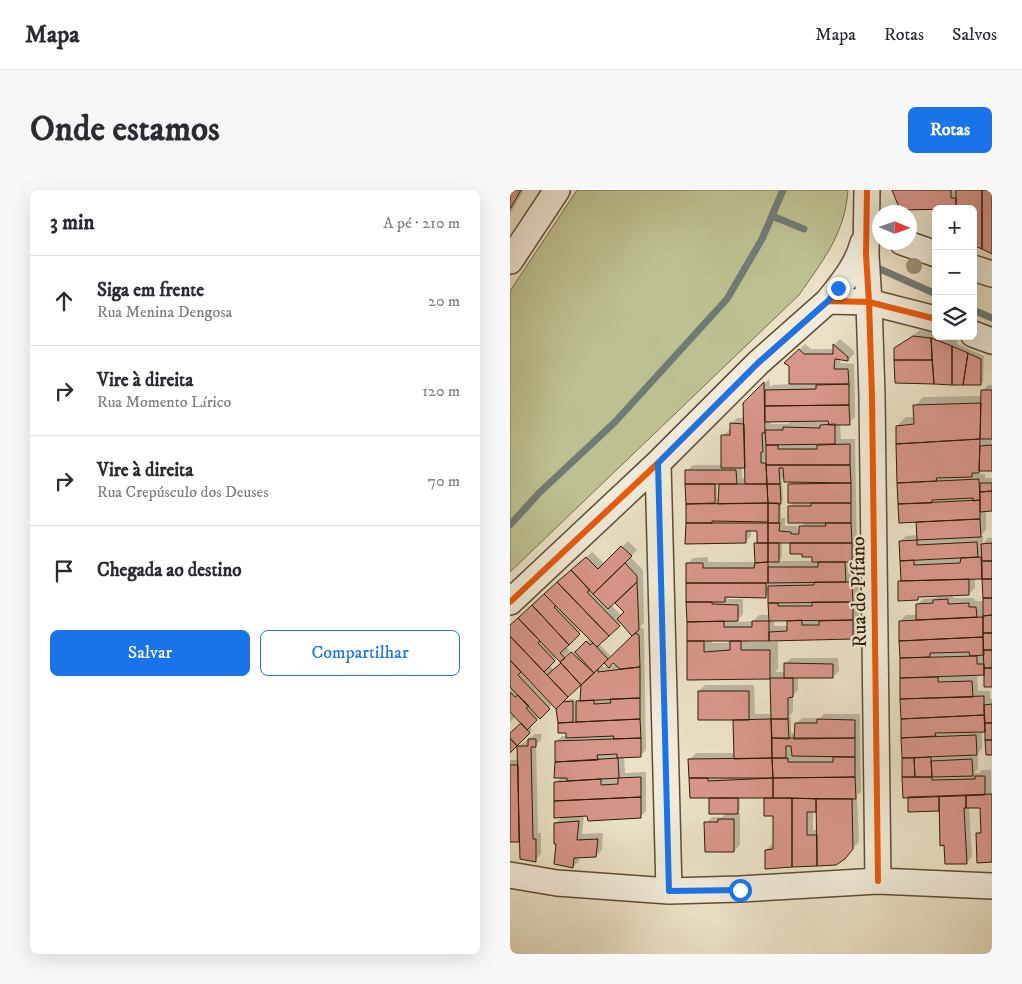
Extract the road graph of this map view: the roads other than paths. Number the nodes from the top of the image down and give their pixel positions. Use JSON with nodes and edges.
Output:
{"nodes":[{"id":1,"x":557,"y":190,"type":"edge"},
{"id":2,"x":867,"y":190,"type":"edge"},
{"id":3,"x":872,"y":225,"type":"edge"},
{"id":4,"x":872,"y":234,"type":"edge"},
{"id":5,"x":872,"y":235,"type":"edge"},
{"id":6,"x":917,"y":247,"type":"edge"},
{"id":7,"x":932,"y":253,"type":"edge"},
{"id":8,"x":510,"y":261,"type":"edge"},
{"id":9,"x":977,"y":269,"type":"edge"},
{"id":10,"x":992,"y":274,"type":"edge"},
{"id":11,"x":828,"y":301,"type":"junction"},
{"id":12,"x":869,"y":302,"type":"junction"},
{"id":13,"x":932,"y":318,"type":"edge"},
{"id":14,"x":977,"y":335,"type":"edge"},
{"id":15,"x":992,"y":341,"type":"edge"},
{"id":16,"x":658,"y":463,"type":"junction"},
{"id":17,"x":510,"y":602,"type":"edge"},
{"id":18,"x":510,"y":876,"type":"edge"},
{"id":19,"x":878,"y":881,"type":"junction"},
{"id":20,"x":992,"y":886,"type":"edge"},
{"id":21,"x":669,"y":891,"type":"junction"}],
"edges":[{"from":1,"to":8,"type":"street"},
{"from":2,"to":3,"type":"street"},
{"from":4,"to":11,"type":"street"},
{"from":5,"to":12,"type":"street","name":"Rua do Pífano"},
{"from":6,"to":7,"type":"street"},
{"from":9,"to":10,"type":"street"},
{"from":11,"to":12,"type":"street"},
{"from":11,"to":16,"type":"street"},
{"from":12,"to":13,"type":"street"},
{"from":12,"to":19,"type":"street","name":"Rua do Pífano"},
{"from":14,"to":15,"type":"street"},
{"from":16,"to":17,"type":"street"},
{"from":16,"to":21,"type":"street"},
{"from":18,"to":21,"type":"street"},
{"from":19,"to":20,"type":"street"},
{"from":19,"to":21,"type":"street"}]}
